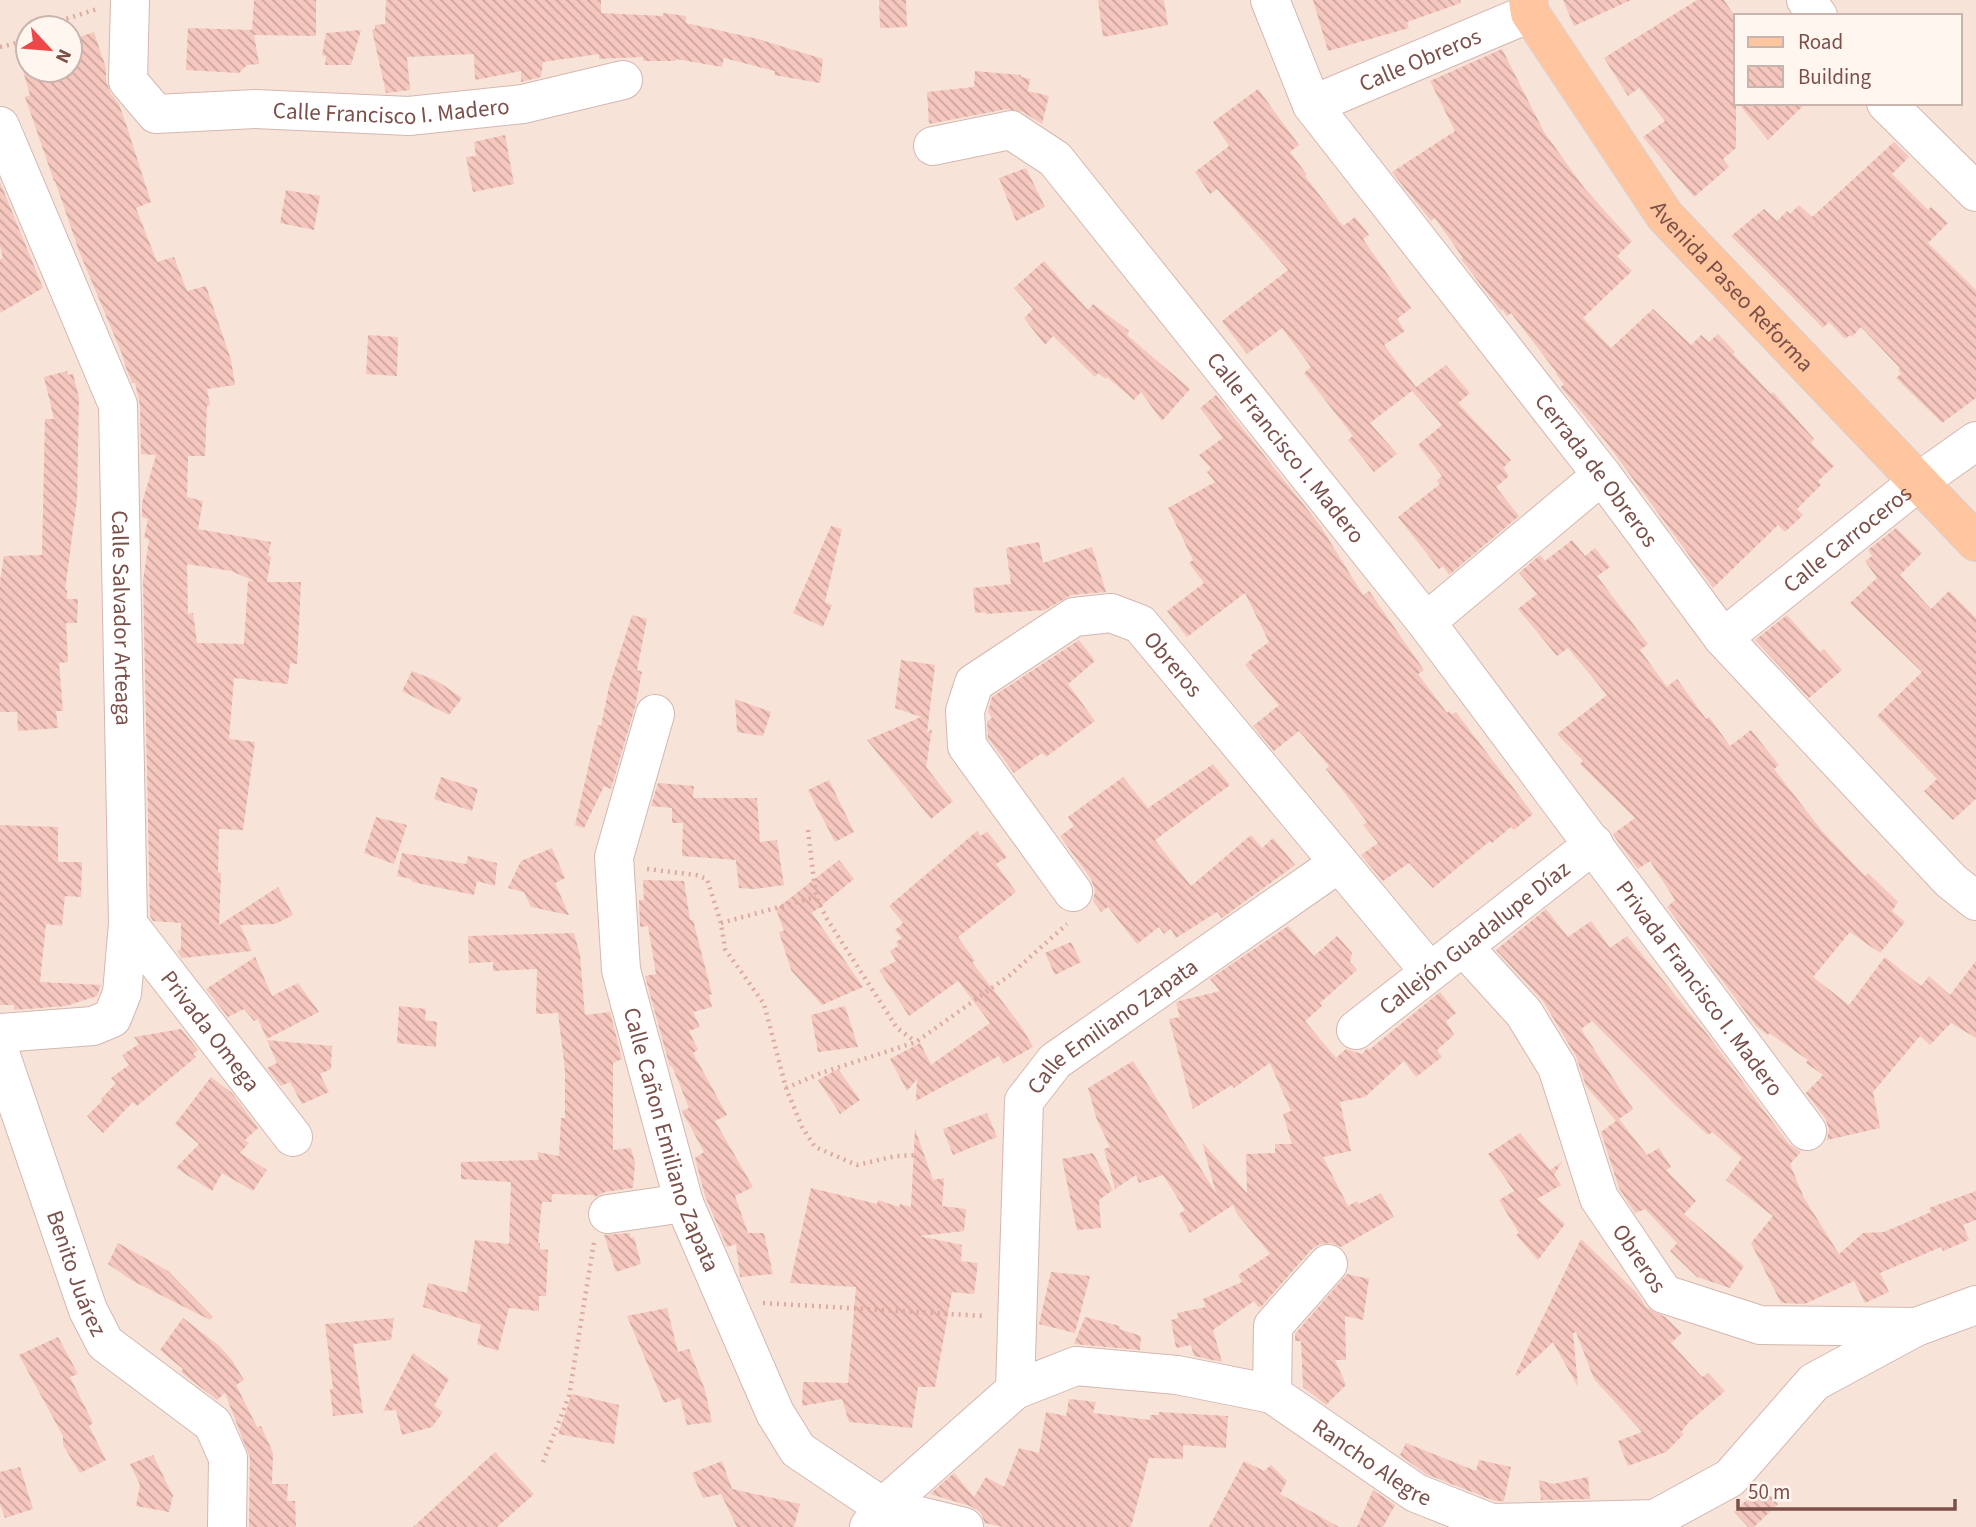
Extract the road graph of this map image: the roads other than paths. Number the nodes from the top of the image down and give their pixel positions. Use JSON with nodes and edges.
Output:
{"nodes":[{"id":1,"x":1270,"y":0,"type":"edge"},
{"id":2,"x":116,"y":4,"type":"edge"},
{"id":3,"x":1529,"y":7,"type":"edge"},
{"id":4,"x":624,"y":80,"type":"dead end"},
{"id":5,"x":1888,"y":105,"type":"edge"},
{"id":6,"x":1312,"y":106,"type":"junction"},
{"id":7,"x":0,"y":126,"type":"edge"},
{"id":8,"x":933,"y":146,"type":"dead end"},
{"id":9,"x":1976,"y":192,"type":"edge"},
{"id":10,"x":1976,"y":441,"type":"edge"},
{"id":11,"x":1602,"y":475,"type":"junction"},
{"id":12,"x":1918,"y":482,"type":"junction"},
{"id":13,"x":1976,"y":542,"type":"edge"},
{"id":14,"x":1426,"y":622,"type":"junction"},
{"id":15,"x":1723,"y":638,"type":"junction"},
{"id":16,"x":655,"y":714,"type":"dead end"},
{"id":17,"x":1594,"y":844,"type":"junction"},
{"id":18,"x":1339,"y":863,"type":"junction"},
{"id":19,"x":1073,"y":892,"type":"road end"},
{"id":20,"x":1976,"y":901,"type":"edge"},
{"id":21,"x":128,"y":924,"type":"junction"},
{"id":22,"x":1463,"y":946,"type":"junction"},
{"id":23,"x":1430,"y":972,"type":"junction"},
{"id":24,"x":1356,"y":1030,"type":"dead end"},
{"id":25,"x":0,"y":1033,"type":"edge"},
{"id":26,"x":0,"y":1053,"type":"edge"},
{"id":27,"x":1807,"y":1131,"type":"dead end"},
{"id":28,"x":293,"y":1137,"type":"dead end"},
{"id":29,"x":684,"y":1203,"type":"junction"},
{"id":30,"x":608,"y":1214,"type":"road end"},
{"id":31,"x":1328,"y":1264,"type":"dead end"},
{"id":32,"x":1976,"y":1305,"type":"edge"},
{"id":33,"x":1916,"y":1327,"type":"junction"},
{"id":34,"x":1015,"y":1390,"type":"junction"},
{"id":35,"x":1272,"y":1394,"type":"junction"},
{"id":36,"x":876,"y":1517,"type":"edge"},
{"id":37,"x":227,"y":1527,"type":"edge"},
{"id":38,"x":964,"y":1527,"type":"edge"}],
"edges":[{"from":1,"to":6,"type":"street","name":"Cerrada de Obreros"},
{"from":2,"to":4,"type":"street","name":"Calle Francisco I. Madero"},
{"from":3,"to":6,"type":"street","name":"Calle Obreros"},
{"from":3,"to":12,"type":"main road","name":"Avenida Paseo Reforma"},
{"from":5,"to":9,"type":"street"},
{"from":6,"to":11,"type":"street","name":"Cerrada de Obreros"},
{"from":7,"to":21,"type":"street","name":"Calle Salvador Arteaga"},
{"from":8,"to":14,"type":"street","name":"Calle Francisco I. Madero"},
{"from":10,"to":12,"type":"street","name":"Calle Carroceros"},
{"from":11,"to":14,"type":"street"},
{"from":11,"to":15,"type":"street","name":"Cerrada de Obreros"},
{"from":12,"to":13,"type":"main road","name":"Avenida Paseo Reforma"},
{"from":12,"to":15,"type":"street","name":"Calle Carroceros"},
{"from":14,"to":17,"type":"street","name":"Calle Francisco I. Madero"},
{"from":15,"to":20,"type":"street","name":"Cerrada de Obreros"},
{"from":16,"to":29,"type":"street","name":"Calle Cañon Emiliano Zapata"},
{"from":17,"to":22,"type":"street","name":"Callejón Guadalupe Díaz"},
{"from":17,"to":27,"type":"street","name":"Privada Francisco I. Madero"},
{"from":18,"to":19,"type":"street","name":"Obreros"},
{"from":18,"to":23,"type":"street","name":"Obreros"},
{"from":18,"to":34,"type":"street","name":"Calle Emiliano Zapata"},
{"from":21,"to":25,"type":"street","name":"Calle Salvador Arteaga"},
{"from":21,"to":28,"type":"street","name":"Privada Omega"},
{"from":22,"to":23,"type":"street","name":"Callejón Guadalupe Díaz"},
{"from":22,"to":33,"type":"street","name":"Obreros"},
{"from":23,"to":24,"type":"street","name":"Callejón Guadalupe Díaz"},
{"from":26,"to":37,"type":"street","name":"Benito Juárez"},
{"from":29,"to":30,"type":"street"},
{"from":29,"to":36,"type":"street","name":"Calle Cañon Emiliano Zapata"},
{"from":31,"to":35,"type":"street"},
{"from":32,"to":33,"type":"street","name":"Obreros"},
{"from":33,"to":35,"type":"street","name":"Rancho Alegre"},
{"from":34,"to":35,"type":"street","name":"Rancho Alegre"},
{"from":34,"to":36,"type":"street","name":"Rancho Alegre"},
{"from":36,"to":38,"type":"street","name":"Calle Cañon Emiliano Zapata"}]}
